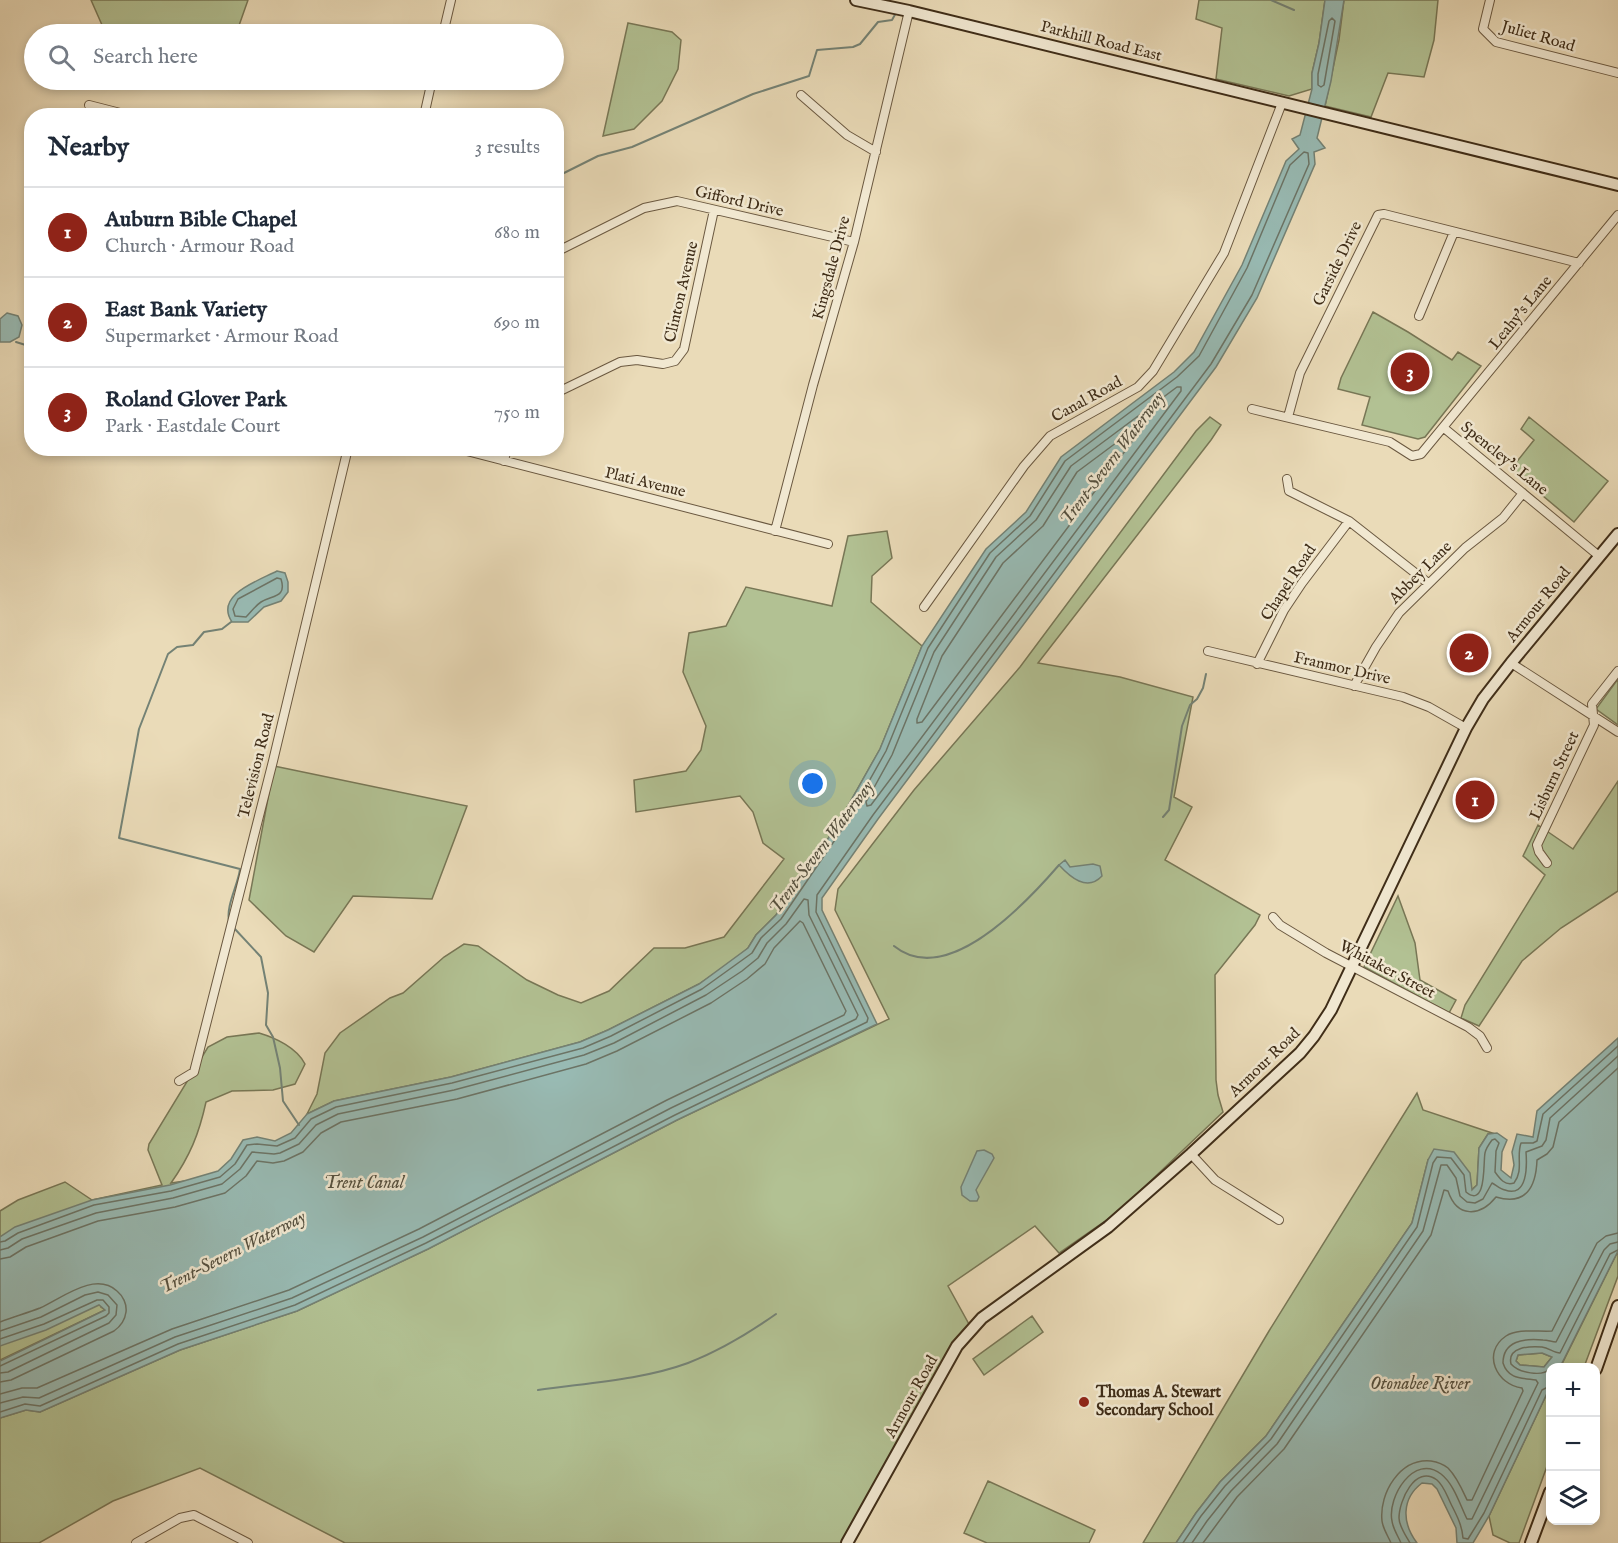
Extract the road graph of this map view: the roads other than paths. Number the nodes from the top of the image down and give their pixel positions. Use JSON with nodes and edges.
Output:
{"nodes":[{"id":1,"x":451,"y":0,"type":"edge"},
{"id":2,"x":856,"y":0,"type":"edge"},
{"id":3,"x":1490,"y":0,"type":"edge"},
{"id":4,"x":909,"y":11,"type":"junction"},
{"id":5,"x":445,"y":24,"type":"edge"},
{"id":6,"x":1618,"y":73,"type":"edge"},
{"id":7,"x":430,"y":90,"type":"edge"},
{"id":8,"x":801,"y":94,"type":"dead end"},
{"id":9,"x":1282,"y":104,"type":"junction"},
{"id":10,"x":89,"y":105,"type":"dead end"},
{"id":11,"x":101,"y":108,"type":"edge"},
{"id":12,"x":426,"y":108,"type":"edge"},
{"id":13,"x":876,"y":152,"type":"junction"},
{"id":14,"x":1618,"y":185,"type":"edge"},
{"id":15,"x":714,"y":210,"type":"junction"},
{"id":16,"x":1618,"y":215,"type":"edge"},
{"id":17,"x":1454,"y":232,"type":"junction"},
{"id":18,"x":854,"y":242,"type":"junction"},
{"id":19,"x":564,"y":248,"type":"edge"},
{"id":20,"x":1579,"y":263,"type":"junction"},
{"id":21,"x":1419,"y":316,"type":"dead end"},
{"id":22,"x":564,"y":389,"type":"edge"},
{"id":23,"x":1252,"y":409,"type":"dead end"},
{"id":24,"x":1288,"y":417,"type":"junction"},
{"id":25,"x":1444,"y":428,"type":"junction"},
{"id":26,"x":346,"y":456,"type":"edge"},
{"id":27,"x":485,"y":456,"type":"edge"},
{"id":28,"x":505,"y":456,"type":"edge"},
{"id":29,"x":504,"y":461,"type":"junction"},
{"id":30,"x":1287,"y":479,"type":"dead end"},
{"id":31,"x":1523,"y":493,"type":"junction"},
{"id":32,"x":1349,"y":521,"type":"junction"},
{"id":33,"x":775,"y":531,"type":"junction"},
{"id":34,"x":1618,"y":534,"type":"edge"},
{"id":35,"x":828,"y":544,"type":"dead end"},
{"id":36,"x":1599,"y":556,"type":"junction"},
{"id":37,"x":1428,"y":584,"type":"junction"},
{"id":38,"x":924,"y":607,"type":"dead end"},
{"id":39,"x":1208,"y":651,"type":"dead end"},
{"id":40,"x":1511,"y":663,"type":"junction"},
{"id":41,"x":1257,"y":664,"type":"junction"},
{"id":42,"x":1618,"y":671,"type":"edge"},
{"id":43,"x":1354,"y":686,"type":"junction"},
{"id":44,"x":1592,"y":715,"type":"junction"},
{"id":45,"x":1466,"y":728,"type":"junction"},
{"id":46,"x":1618,"y":732,"type":"edge"},
{"id":47,"x":1547,"y":863,"type":"dead end"},
{"id":48,"x":1273,"y":917,"type":"dead end"},
{"id":49,"x":1352,"y":966,"type":"junction"},
{"id":50,"x":1487,"y":1048,"type":"dead end"},
{"id":51,"x":178,"y":1081,"type":"dead end"},
{"id":52,"x":1191,"y":1154,"type":"junction"},
{"id":53,"x":1279,"y":1220,"type":"dead end"},
{"id":54,"x":1618,"y":1307,"type":"edge"},
{"id":55,"x":1598,"y":1363,"type":"edge"},
{"id":56,"x":1546,"y":1505,"type":"edge"},
{"id":57,"x":245,"y":1542,"type":"edge"},
{"id":58,"x":136,"y":1543,"type":"edge"},
{"id":59,"x":847,"y":1543,"type":"edge"},
{"id":60,"x":1531,"y":1543,"type":"edge"}],
"edges":[{"from":1,"to":5,"type":"street"},
{"from":2,"to":4,"type":"main road","name":"Parkhill Road East"},
{"from":3,"to":6,"type":"street","name":"Juliet Road"},
{"from":4,"to":9,"type":"main road","name":"Parkhill Road East"},
{"from":4,"to":13,"type":"street","name":"Kingsdale Drive"},
{"from":7,"to":12,"type":"street"},
{"from":8,"to":13,"type":"street"},
{"from":9,"to":14,"type":"main road","name":"Parkhill Road East"},
{"from":9,"to":38,"type":"street","name":"Canal Road"},
{"from":10,"to":11,"type":"street"},
{"from":13,"to":18,"type":"street","name":"Kingsdale Drive"},
{"from":15,"to":18,"type":"street","name":"Gifford Drive"},
{"from":15,"to":19,"type":"street","name":"Gifford Drive"},
{"from":15,"to":22,"type":"street","name":"Clinton Avenue"},
{"from":16,"to":20,"type":"street","name":"Leahy's Lane"},
{"from":17,"to":20,"type":"street","name":"Garside Drive"},
{"from":17,"to":21,"type":"street"},
{"from":17,"to":24,"type":"street","name":"Garside Drive"},
{"from":18,"to":33,"type":"street","name":"Kingsdale Drive"},
{"from":20,"to":25,"type":"street","name":"Leahy's Lane"},
{"from":23,"to":24,"type":"street","name":"Spencley's Lane"},
{"from":24,"to":25,"type":"street","name":"Spencley's Lane"},
{"from":25,"to":31,"type":"street","name":"Spencley's Lane"},
{"from":26,"to":51,"type":"street","name":"Television Road"},
{"from":27,"to":29,"type":"street","name":"Plati Avenue"},
{"from":28,"to":29,"type":"street"},
{"from":29,"to":33,"type":"street","name":"Plati Avenue"},
{"from":30,"to":32,"type":"street"},
{"from":31,"to":36,"type":"street","name":"Spencley's Lane"},
{"from":31,"to":37,"type":"street","name":"Abbey Lane"},
{"from":32,"to":37,"type":"street"},
{"from":32,"to":41,"type":"street","name":"Chapel Road"},
{"from":33,"to":35,"type":"street","name":"Plati Avenue"},
{"from":34,"to":36,"type":"main road","name":"Armour Road"},
{"from":36,"to":40,"type":"main road","name":"Armour Road"},
{"from":37,"to":43,"type":"street","name":"Abbey Lane"},
{"from":39,"to":41,"type":"street","name":"Franmor Drive"},
{"from":40,"to":44,"type":"street"},
{"from":40,"to":45,"type":"main road","name":"Armour Road"},
{"from":41,"to":43,"type":"street","name":"Franmor Drive"},
{"from":42,"to":44,"type":"street","name":"Lisburn Street"},
{"from":43,"to":45,"type":"street","name":"Franmor Drive"},
{"from":44,"to":46,"type":"street"},
{"from":44,"to":47,"type":"street","name":"Lisburn Street"},
{"from":45,"to":49,"type":"main road","name":"Armour Road"},
{"from":48,"to":49,"type":"street","name":"Whitaker Street"},
{"from":49,"to":50,"type":"street","name":"Whitaker Street"},
{"from":49,"to":52,"type":"main road","name":"Armour Road"},
{"from":52,"to":53,"type":"street"},
{"from":52,"to":59,"type":"main road","name":"Armour Road"},
{"from":54,"to":55,"type":"main road"},
{"from":56,"to":60,"type":"main road"},
{"from":57,"to":58,"type":"street"}]}
